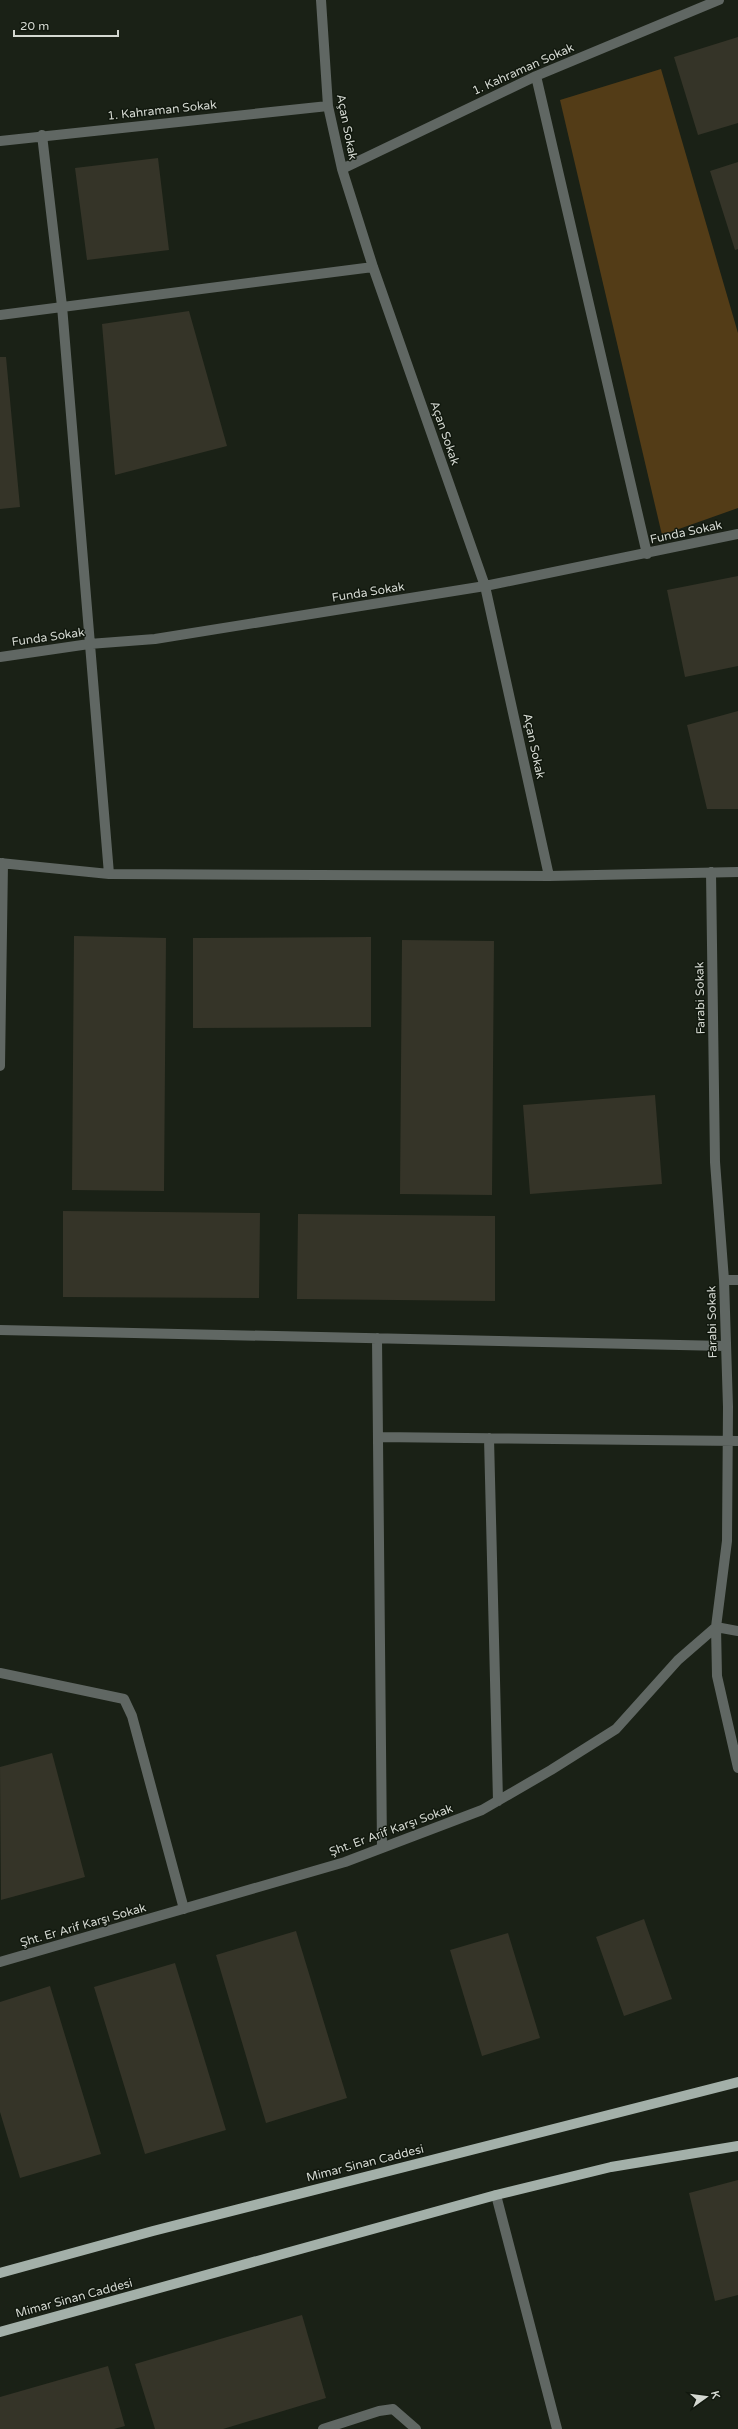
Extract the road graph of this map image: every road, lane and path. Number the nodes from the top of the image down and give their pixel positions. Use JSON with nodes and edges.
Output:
{"nodes":[{"id":1,"x":321,"y":0,"type":"edge"},
{"id":2,"x":719,"y":0,"type":"edge"},
{"id":3,"x":536,"y":76,"type":"junction"},
{"id":4,"x":328,"y":106,"type":"junction"},
{"id":5,"x":42,"y":135,"type":"junction"},
{"id":6,"x":0,"y":141,"type":"edge"},
{"id":7,"x":342,"y":169,"type":"junction"},
{"id":8,"x":373,"y":267,"type":"junction"},
{"id":9,"x":62,"y":306,"type":"junction"},
{"id":10,"x":0,"y":315,"type":"edge"},
{"id":11,"x":738,"y":534,"type":"edge"},
{"id":12,"x":647,"y":554,"type":"junction"},
{"id":13,"x":485,"y":586,"type":"junction"},
{"id":14,"x":89,"y":644,"type":"junction"},
{"id":15,"x":0,"y":657,"type":"edge"},
{"id":16,"x":2,"y":863,"type":"edge"},
{"id":17,"x":711,"y":872,"type":"junction"},
{"id":18,"x":738,"y":872,"type":"edge"},
{"id":19,"x":110,"y":874,"type":"junction"},
{"id":20,"x":549,"y":876,"type":"junction"},
{"id":21,"x":0,"y":1066,"type":"edge"},
{"id":22,"x":724,"y":1280,"type":"junction"},
{"id":23,"x":738,"y":1280,"type":"edge"},
{"id":24,"x":0,"y":1330,"type":"edge"},
{"id":25,"x":377,"y":1338,"type":"junction"},
{"id":26,"x":725,"y":1346,"type":"junction"},
{"id":27,"x":378,"y":1437,"type":"junction"},
{"id":28,"x":489,"y":1438,"type":"junction"},
{"id":29,"x":733,"y":1441,"type":"edge"},
{"id":30,"x":716,"y":1627,"type":"junction"},
{"id":31,"x":738,"y":1631,"type":"edge"},
{"id":32,"x":0,"y":1673,"type":"edge"},
{"id":33,"x":738,"y":1768,"type":"edge"},
{"id":34,"x":498,"y":1801,"type":"junction"},
{"id":35,"x":382,"y":1848,"type":"junction"},
{"id":36,"x":184,"y":1909,"type":"junction"},
{"id":37,"x":0,"y":1962,"type":"edge"},
{"id":38,"x":738,"y":2082,"type":"edge"},
{"id":39,"x":738,"y":2146,"type":"edge"},
{"id":40,"x":496,"y":2196,"type":"junction"},
{"id":41,"x":0,"y":2273,"type":"edge"},
{"id":42,"x":0,"y":2332,"type":"edge"},
{"id":43,"x":323,"y":2429,"type":"edge"},
{"id":44,"x":416,"y":2429,"type":"edge"},
{"id":45,"x":557,"y":2429,"type":"edge"}],
"edges":[{"from":1,"to":4,"type":"street","name":"Açan Sokak"},
{"from":2,"to":3,"type":"street","name":"1. Kahraman Sokak"},
{"from":3,"to":7,"type":"street","name":"1. Kahraman Sokak"},
{"from":3,"to":12,"type":"street"},
{"from":4,"to":5,"type":"street","name":"1. Kahraman Sokak"},
{"from":4,"to":7,"type":"street","name":"Açan Sokak"},
{"from":5,"to":6,"type":"street","name":"1. Kahraman Sokak"},
{"from":5,"to":9,"type":"street"},
{"from":7,"to":8,"type":"street","name":"Açan Sokak"},
{"from":8,"to":9,"type":"street"},
{"from":8,"to":13,"type":"street","name":"Açan Sokak"},
{"from":9,"to":10,"type":"street"},
{"from":9,"to":14,"type":"street"},
{"from":11,"to":12,"type":"street","name":"Funda Sokak"},
{"from":12,"to":13,"type":"street","name":"Funda Sokak"},
{"from":13,"to":14,"type":"street","name":"Funda Sokak"},
{"from":13,"to":20,"type":"street","name":"Açan Sokak"},
{"from":14,"to":15,"type":"street","name":"Funda Sokak"},
{"from":14,"to":19,"type":"street"},
{"from":16,"to":19,"type":"street"},
{"from":16,"to":21,"type":"street"},
{"from":17,"to":18,"type":"street"},
{"from":17,"to":20,"type":"street"},
{"from":17,"to":22,"type":"street","name":"Farabi Sokak"},
{"from":19,"to":20,"type":"street"},
{"from":22,"to":23,"type":"street"},
{"from":22,"to":26,"type":"street","name":"Farabi Sokak"},
{"from":24,"to":25,"type":"street"},
{"from":25,"to":26,"type":"street"},
{"from":25,"to":27,"type":"street"},
{"from":26,"to":29,"type":"street","name":"Farabi Sokak"},
{"from":27,"to":28,"type":"street"},
{"from":27,"to":35,"type":"street"},
{"from":28,"to":29,"type":"street"},
{"from":28,"to":34,"type":"street"},
{"from":29,"to":30,"type":"street","name":"Farabi Sokak"},
{"from":30,"to":31,"type":"street"},
{"from":30,"to":33,"type":"street","name":"Farabi Sokak"},
{"from":30,"to":34,"type":"street","name":"Şht. Er Arif Karşı Sokak"},
{"from":32,"to":36,"type":"street"},
{"from":34,"to":35,"type":"street","name":"Şht. Er Arif Karşı Sokak"},
{"from":35,"to":36,"type":"street","name":"Şht. Er Arif Karşı Sokak"},
{"from":36,"to":37,"type":"street","name":"Şht. Er Arif Karşı Sokak"},
{"from":38,"to":41,"type":"main road","name":"Mimar Sinan Caddesi"},
{"from":39,"to":40,"type":"main road","name":"Mimar Sinan Caddesi"},
{"from":40,"to":42,"type":"main road","name":"Mimar Sinan Caddesi"},
{"from":40,"to":45,"type":"street"},
{"from":43,"to":44,"type":"street"}]}
